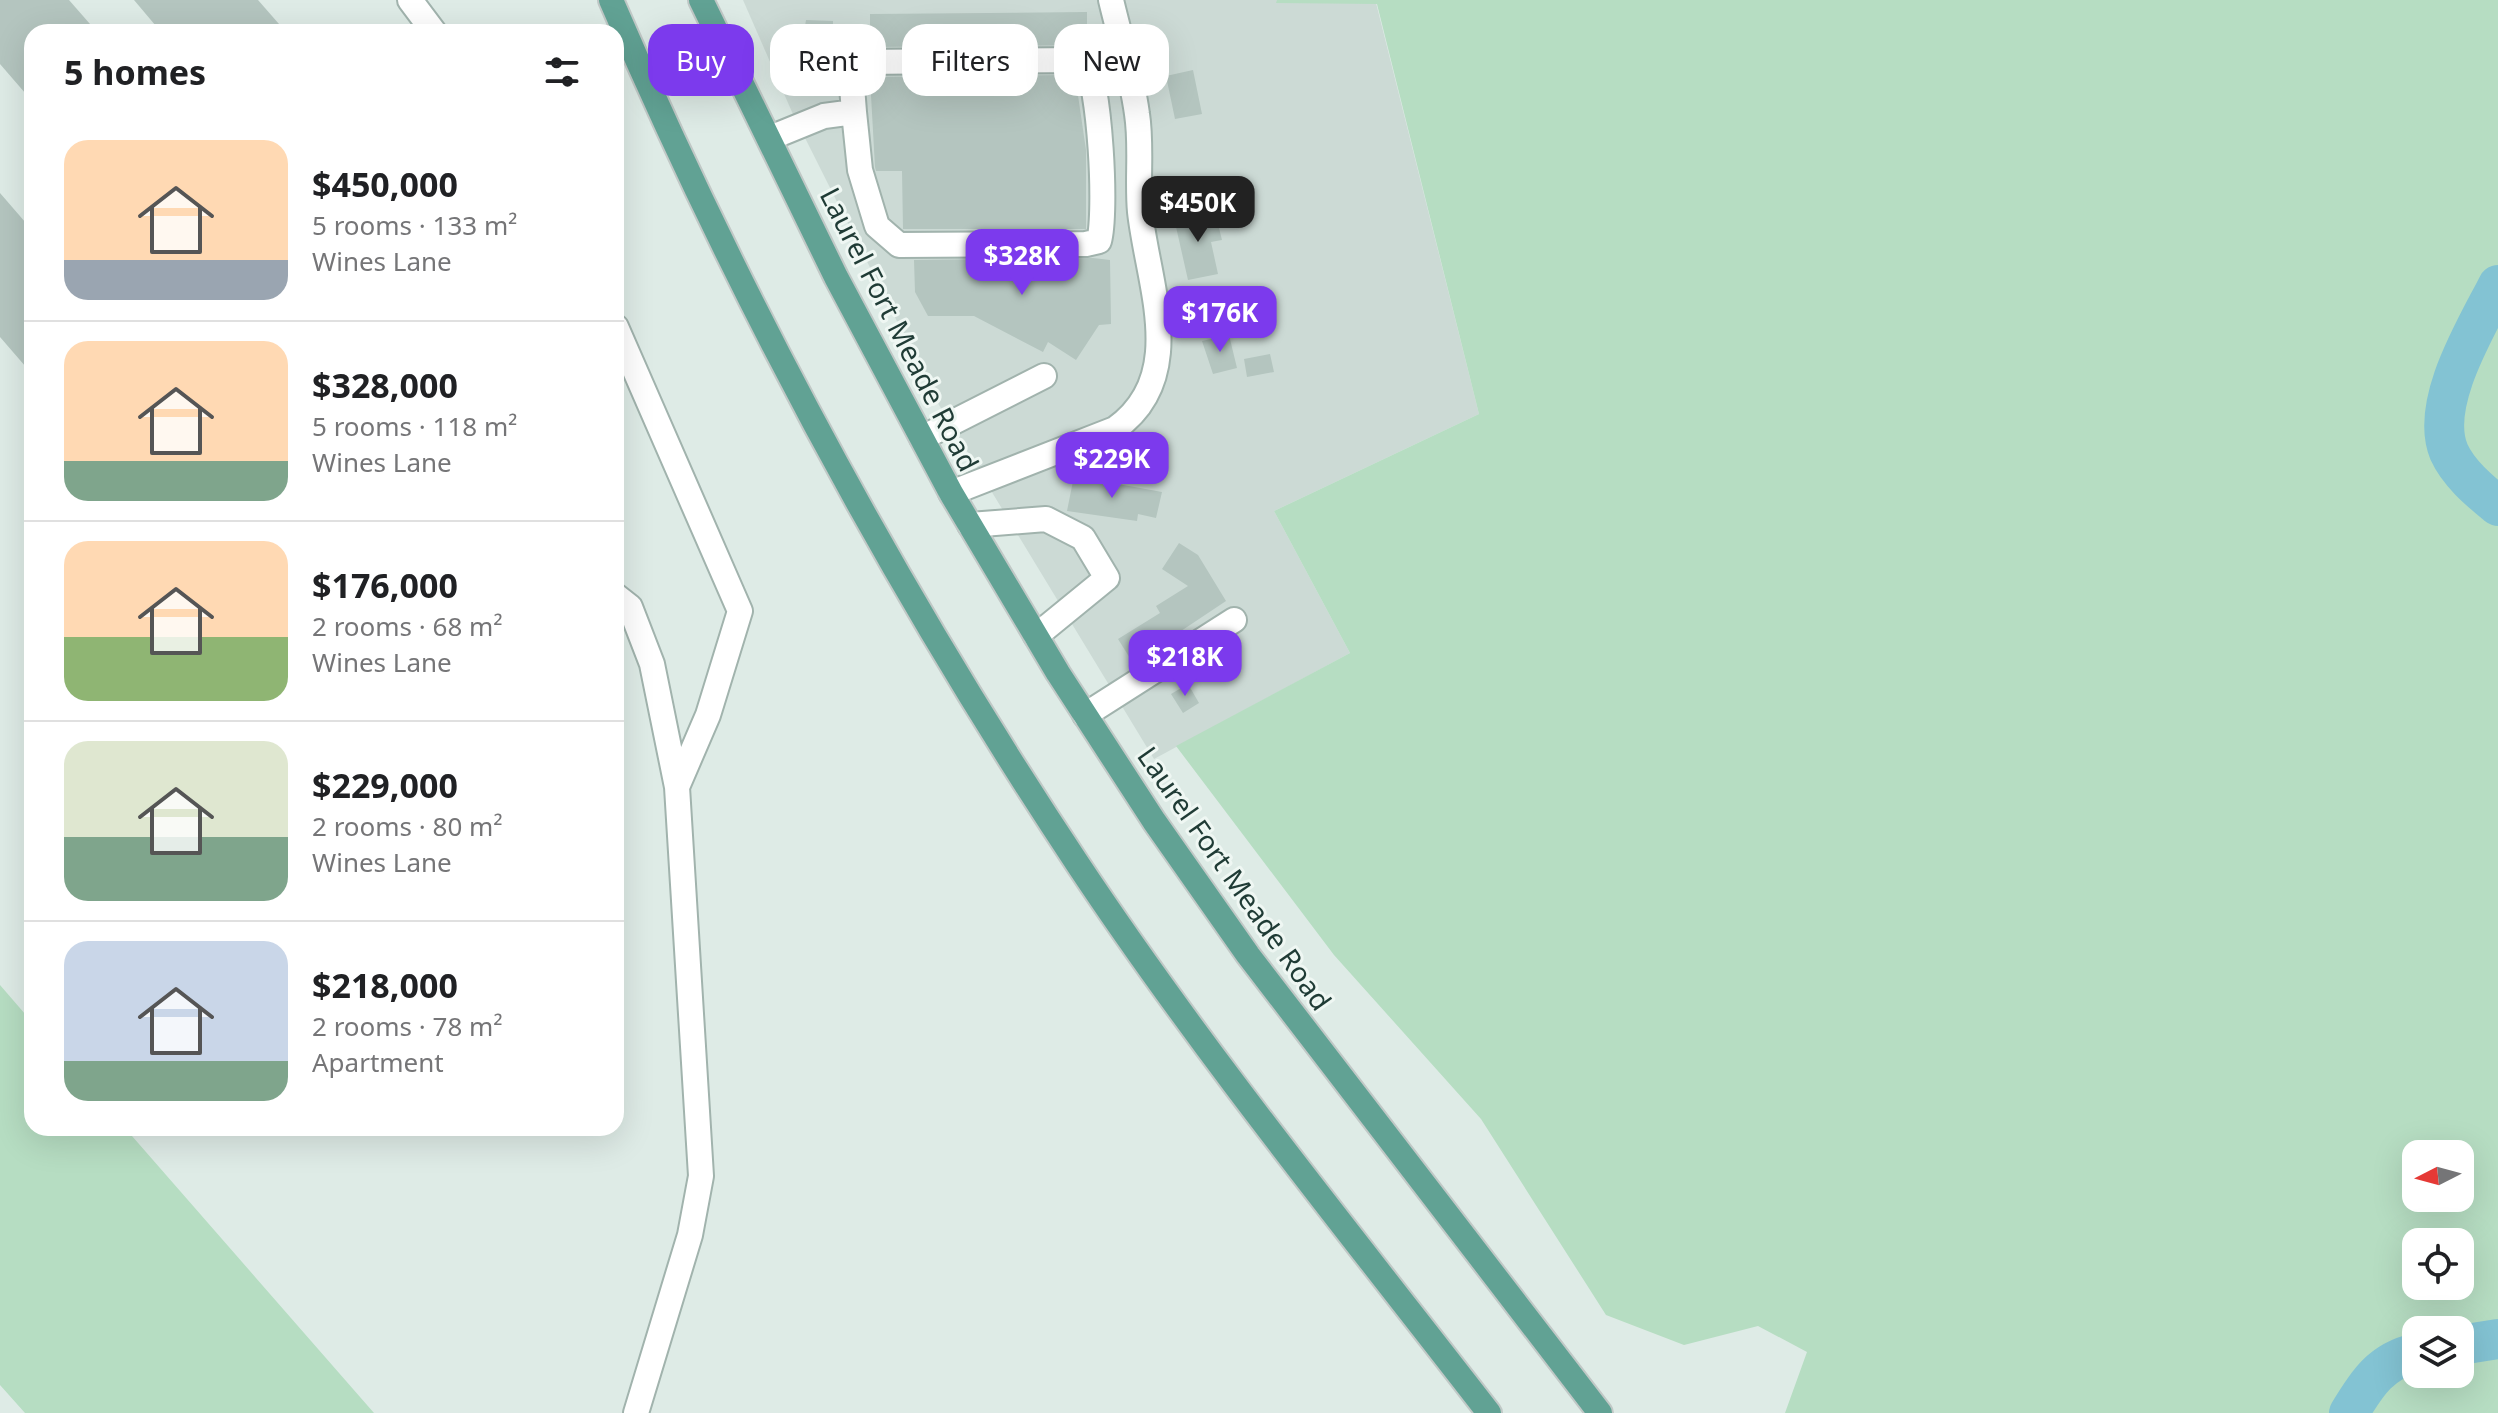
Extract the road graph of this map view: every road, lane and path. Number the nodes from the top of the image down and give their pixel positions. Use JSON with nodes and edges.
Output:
{"nodes":[{"id":1,"x":410,"y":0,"type":"edge"},
{"id":2,"x":611,"y":0,"type":"edge"},
{"id":3,"x":701,"y":0,"type":"edge"},
{"id":4,"x":1111,"y":0,"type":"edge"},
{"id":5,"x":428,"y":24,"type":"edge"},
{"id":6,"x":622,"y":24,"type":"edge"},
{"id":7,"x":624,"y":28,"type":"edge"},
{"id":8,"x":854,"y":112,"type":"junction"},
{"id":9,"x":770,"y":138,"type":"junction"},
{"id":10,"x":624,"y":345,"type":"edge"},
{"id":11,"x":1044,"y":376,"type":"dead end"},
{"id":12,"x":922,"y":438,"type":"junction"},
{"id":13,"x":951,"y":493,"type":"junction"},
{"id":14,"x":970,"y":525,"type":"junction"},
{"id":15,"x":624,"y":602,"type":"edge"},
{"id":16,"x":1234,"y":620,"type":"dead end"},
{"id":17,"x":1036,"y":636,"type":"junction"},
{"id":18,"x":1085,"y":715,"type":"junction"},
{"id":19,"x":677,"y":787,"type":"junction"},
{"id":20,"x":636,"y":1413,"type":"edge"},
{"id":21,"x":1489,"y":1413,"type":"edge"},
{"id":22,"x":1600,"y":1413,"type":"edge"}],
"edges":[{"from":1,"to":5,"type":"street"},
{"from":2,"to":6,"type":"main road"},
{"from":3,"to":9,"type":"main road","name":"Laurel Fort Meade Road"},
{"from":4,"to":13,"type":"street"},
{"from":7,"to":21,"type":"main road"},
{"from":8,"to":8,"type":"street"},
{"from":8,"to":9,"type":"street"},
{"from":9,"to":12,"type":"main road","name":"Laurel Fort Meade Road"},
{"from":10,"to":19,"type":"street"},
{"from":11,"to":12,"type":"street"},
{"from":12,"to":13,"type":"main road","name":"Laurel Fort Meade Road"},
{"from":13,"to":14,"type":"main road","name":"Laurel Fort Meade Road"},
{"from":14,"to":17,"type":"main road","name":"Laurel Fort Meade Road"},
{"from":14,"to":17,"type":"street"},
{"from":15,"to":19,"type":"street"},
{"from":16,"to":18,"type":"street"},
{"from":17,"to":18,"type":"main road","name":"Laurel Fort Meade Road"},
{"from":18,"to":22,"type":"main road","name":"Laurel Fort Meade Road"},
{"from":19,"to":20,"type":"street"}]}
